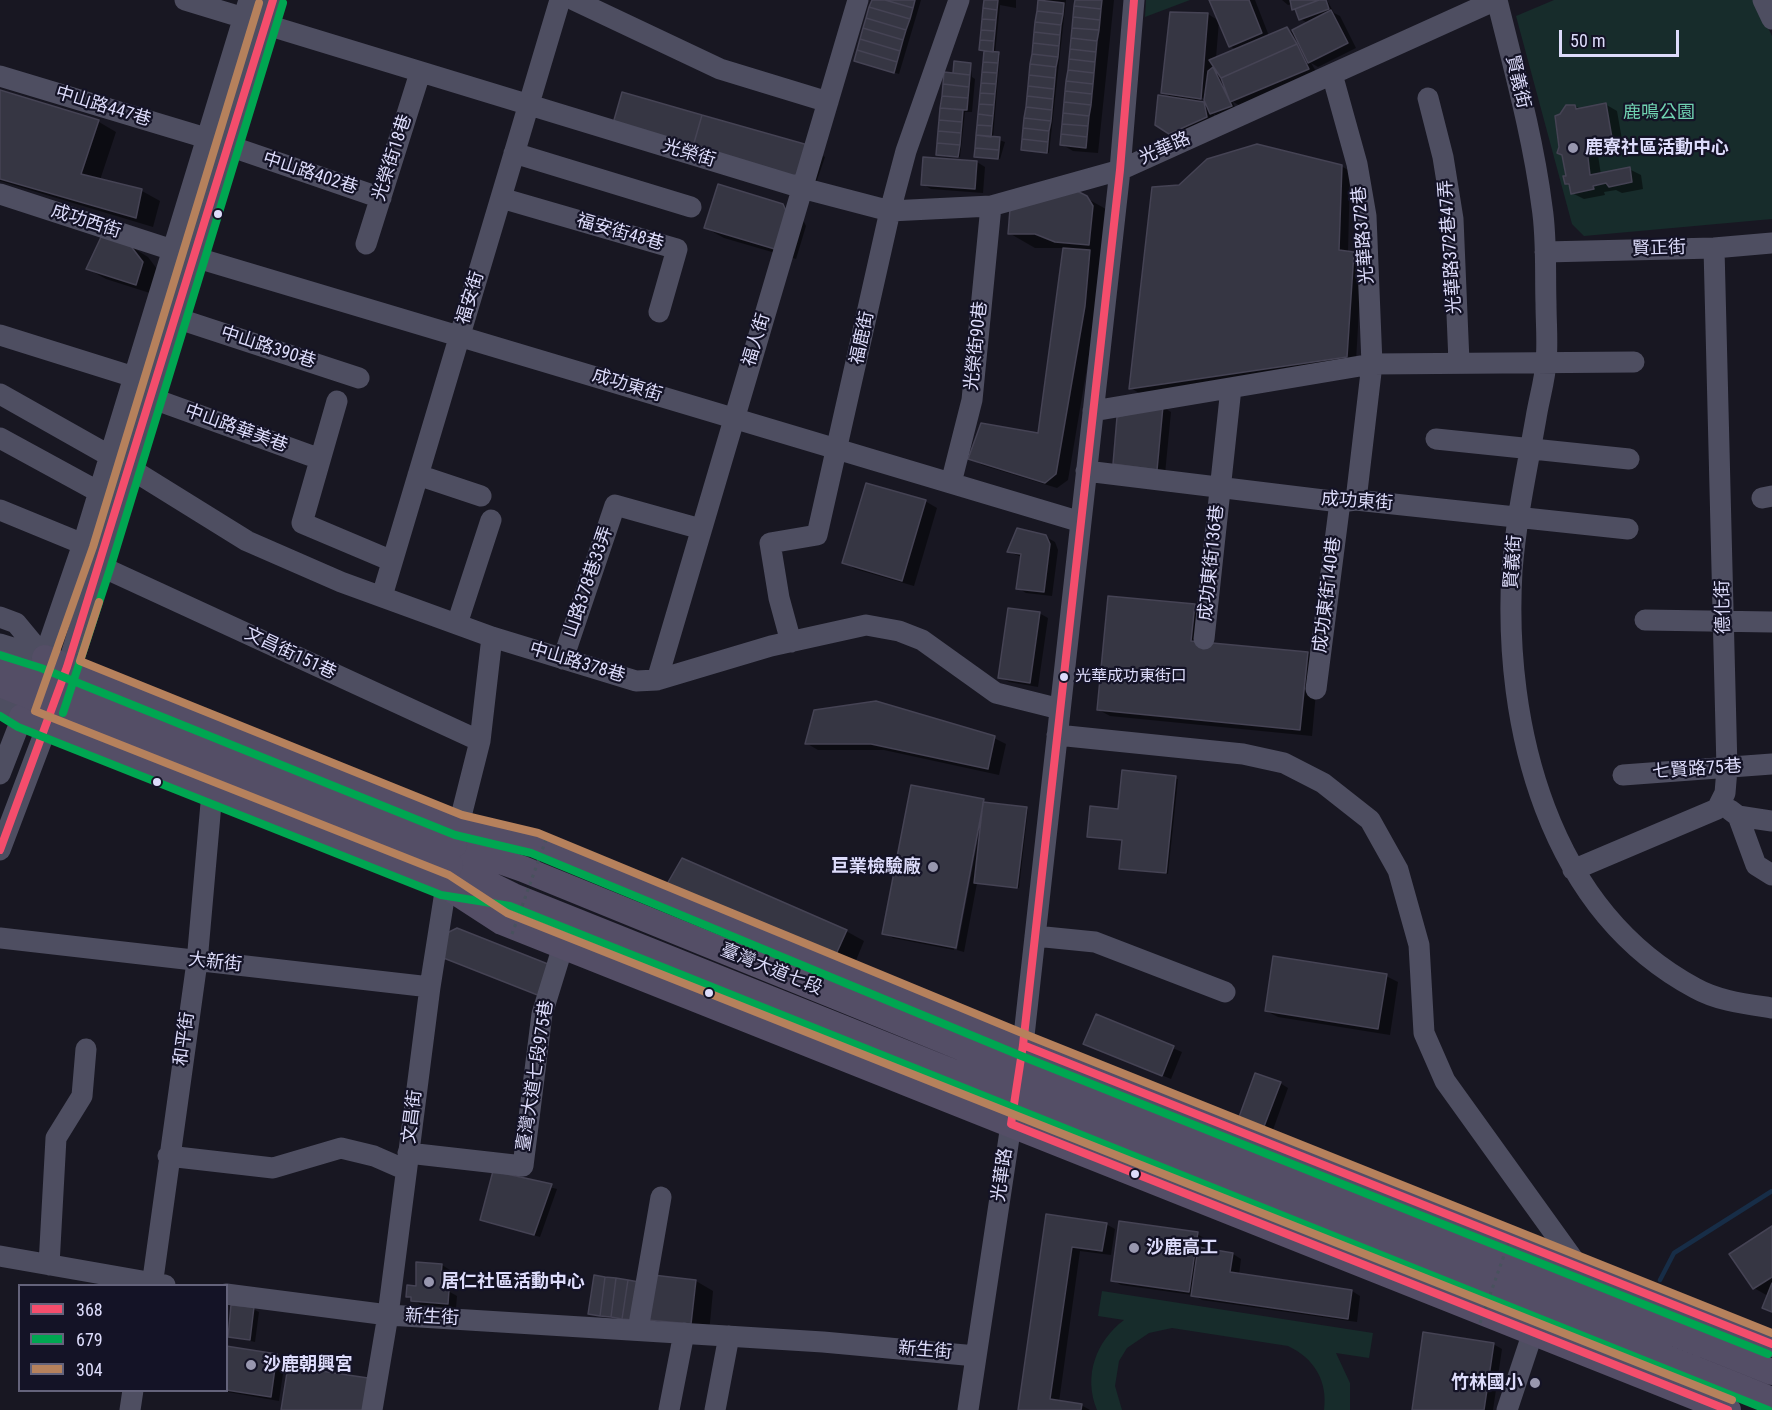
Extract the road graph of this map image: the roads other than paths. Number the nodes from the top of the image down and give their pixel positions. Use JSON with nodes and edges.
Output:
{"nodes":[{"id":1,"x":185,"y":0,"type":"edge"},
{"id":2,"x":273,"y":0,"type":"edge"},
{"id":3,"x":560,"y":0,"type":"edge"},
{"id":4,"x":574,"y":0,"type":"edge"},
{"id":5,"x":858,"y":0,"type":"edge"},
{"id":6,"x":959,"y":0,"type":"edge"},
{"id":7,"x":1134,"y":0,"type":"edge"},
{"id":8,"x":1497,"y":0,"type":"edge"},
{"id":9,"x":1763,"y":0,"type":"edge"},
{"id":10,"x":246,"y":9,"type":"edge"},
{"id":11,"x":1772,"y":18,"type":"edge"},
{"id":12,"x":265,"y":26,"type":"junction"},
{"id":13,"x":420,"y":73,"type":"junction"},
{"id":14,"x":1332,"y":74,"type":"junction"},
{"id":15,"x":0,"y":75,"type":"edge"},
{"id":16,"x":1428,"y":98,"type":"dead end"},
{"id":17,"x":828,"y":102,"type":"junction"},
{"id":18,"x":528,"y":106,"type":"junction"},
{"id":19,"x":206,"y":138,"type":"junction"},
{"id":20,"x":229,"y":148,"type":"junction"},
{"id":21,"x":514,"y":153,"type":"junction"},
{"id":22,"x":1120,"y":170,"type":"junction"},
{"id":23,"x":802,"y":188,"type":"junction"},
{"id":24,"x":0,"y":194,"type":"edge"},
{"id":25,"x":381,"y":198,"type":"junction"},
{"id":26,"x":501,"y":198,"type":"junction"},
{"id":27,"x":991,"y":206,"type":"junction"},
{"id":28,"x":691,"y":207,"type":"dead end"},
{"id":29,"x":890,"y":212,"type":"junction"},
{"id":30,"x":1772,"y":243,"type":"edge"},
{"id":31,"x":366,"y":244,"type":"dead end"},
{"id":32,"x":1714,"y":248,"type":"junction"},
{"id":33,"x":173,"y":250,"type":"junction"},
{"id":34,"x":1545,"y":252,"type":"junction"},
{"id":35,"x":194,"y":257,"type":"junction"},
{"id":36,"x":659,"y":312,"type":"dead end"},
{"id":37,"x":176,"y":318,"type":"junction"},
{"id":38,"x":0,"y":335,"type":"edge"},
{"id":39,"x":459,"y":336,"type":"junction"},
{"id":40,"x":1459,"y":362,"type":"junction"},
{"id":41,"x":1546,"y":362,"type":"junction"},
{"id":42,"x":1634,"y":362,"type":"dead end"},
{"id":43,"x":1372,"y":364,"type":"junction"},
{"id":44,"x":134,"y":377,"type":"junction"},
{"id":45,"x":360,"y":378,"type":"dead end"},
{"id":46,"x":1231,"y":388,"type":"junction"},
{"id":47,"x":0,"y":394,"type":"edge"},
{"id":48,"x":151,"y":398,"type":"junction"},
{"id":49,"x":337,"y":401,"type":"dead end"},
{"id":50,"x":1093,"y":411,"type":"junction"},
{"id":51,"x":734,"y":418,"type":"junction"},
{"id":52,"x":0,"y":438,"type":"edge"},
{"id":53,"x":1436,"y":439,"type":"dead end"},
{"id":54,"x":1530,"y":449,"type":"junction"},
{"id":55,"x":838,"y":450,"type":"junction"},
{"id":56,"x":110,"y":456,"type":"junction"},
{"id":57,"x":320,"y":459,"type":"junction"},
{"id":58,"x":1629,"y":459,"type":"dead end"},
{"id":59,"x":129,"y":470,"type":"junction"},
{"id":60,"x":1086,"y":471,"type":"junction"},
{"id":61,"x":418,"y":475,"type":"junction"},
{"id":62,"x":951,"y":483,"type":"junction"},
{"id":63,"x":1220,"y":486,"type":"junction"},
{"id":64,"x":99,"y":492,"type":"junction"},
{"id":65,"x":481,"y":496,"type":"dead end"},
{"id":66,"x":1348,"y":501,"type":"junction"},
{"id":67,"x":0,"y":510,"type":"edge"},
{"id":68,"x":1518,"y":518,"type":"junction"},
{"id":69,"x":490,"y":520,"type":"dead end"},
{"id":70,"x":1081,"y":522,"type":"junction"},
{"id":71,"x":701,"y":529,"type":"junction"},
{"id":72,"x":1628,"y":529,"type":"dead end"},
{"id":73,"x":83,"y":544,"type":"junction"},
{"id":74,"x":392,"y":561,"type":"junction"},
{"id":75,"x":100,"y":566,"type":"junction"},
{"id":76,"x":382,"y":596,"type":"junction"},
{"id":77,"x":0,"y":617,"type":"edge"},
{"id":78,"x":1645,"y":620,"type":"dead end"},
{"id":79,"x":1725,"y":621,"type":"junction"},
{"id":80,"x":1772,"y":622,"type":"edge"},
{"id":81,"x":457,"y":624,"type":"junction"},
{"id":82,"x":492,"y":637,"type":"junction"},
{"id":83,"x":1204,"y":639,"type":"dead end"},
{"id":84,"x":791,"y":642,"type":"junction"},
{"id":85,"x":0,"y":644,"type":"edge"},
{"id":86,"x":563,"y":659,"type":"junction"},
{"id":87,"x":56,"y":662,"type":"junction"},
{"id":88,"x":0,"y":663,"type":"edge"},
{"id":89,"x":657,"y":680,"type":"junction"},
{"id":90,"x":0,"y":684,"type":"edge"},
{"id":91,"x":1316,"y":689,"type":"dead end"},
{"id":92,"x":0,"y":704,"type":"edge"},
{"id":93,"x":1060,"y":709,"type":"junction"},
{"id":94,"x":11,"y":718,"type":"edge"},
{"id":95,"x":47,"y":726,"type":"junction"},
{"id":96,"x":1057,"y":735,"type":"junction"},
{"id":97,"x":480,"y":741,"type":"junction"},
{"id":98,"x":1772,"y":764,"type":"edge"},
{"id":99,"x":1727,"y":769,"type":"junction"},
{"id":100,"x":0,"y":774,"type":"edge"},
{"id":101,"x":1623,"y":775,"type":"dead end"},
{"id":102,"x":212,"y":792,"type":"junction"},
{"id":103,"x":1720,"y":802,"type":"junction"},
{"id":104,"x":1738,"y":816,"type":"junction"},
{"id":105,"x":1772,"y":821,"type":"edge"},
{"id":106,"x":0,"y":850,"type":"edge"},
{"id":107,"x":452,"y":855,"type":"junction"},
{"id":108,"x":1573,"y":870,"type":"junction"},
{"id":109,"x":1772,"y":875,"type":"edge"},
{"id":110,"x":1035,"y":936,"type":"junction"},
{"id":111,"x":0,"y":938,"type":"edge"},
{"id":112,"x":563,"y":946,"type":"junction"},
{"id":113,"x":197,"y":962,"type":"junction"},
{"id":114,"x":430,"y":987,"type":"junction"},
{"id":115,"x":1225,"y":992,"type":"dead end"},
{"id":116,"x":1772,"y":1008,"type":"edge"},
{"id":117,"x":1023,"y":1045,"type":"junction"},
{"id":118,"x":86,"y":1049,"type":"dead end"},
{"id":119,"x":1057,"y":1059,"type":"junction"},
{"id":120,"x":1019,"y":1071,"type":"junction"},
{"id":121,"x":1015,"y":1098,"type":"junction"},
{"id":122,"x":1011,"y":1124,"type":"junction"},
{"id":123,"x":168,"y":1156,"type":"junction"},
{"id":124,"x":407,"y":1162,"type":"junction"},
{"id":125,"x":661,"y":1197,"type":"dead end"},
{"id":126,"x":0,"y":1256,"type":"edge"},
{"id":127,"x":49,"y":1265,"type":"junction"},
{"id":128,"x":1578,"y":1266,"type":"junction"},
{"id":129,"x":151,"y":1284,"type":"edge"},
{"id":130,"x":156,"y":1284,"type":"edge"},
{"id":131,"x":228,"y":1294,"type":"edge"},
{"id":132,"x":388,"y":1315,"type":"junction"},
{"id":133,"x":638,"y":1330,"type":"junction"},
{"id":134,"x":1533,"y":1332,"type":"junction"},
{"id":135,"x":684,"y":1333,"type":"junction"},
{"id":136,"x":729,"y":1336,"type":"junction"},
{"id":137,"x":1772,"y":1344,"type":"edge"},
{"id":138,"x":976,"y":1356,"type":"junction"},
{"id":139,"x":1772,"y":1372,"type":"edge"},
{"id":140,"x":133,"y":1392,"type":"edge"},
{"id":141,"x":1772,"y":1400,"type":"edge"},
{"id":142,"x":130,"y":1410,"type":"edge"},
{"id":143,"x":372,"y":1410,"type":"edge"},
{"id":144,"x":669,"y":1410,"type":"edge"},
{"id":145,"x":715,"y":1410,"type":"edge"},
{"id":146,"x":968,"y":1410,"type":"edge"},
{"id":147,"x":1507,"y":1410,"type":"edge"},
{"id":148,"x":1728,"y":1410,"type":"edge"}],
"edges":[{"from":1,"to":10,"type":"street","name":"光榮街"},
{"from":2,"to":12,"type":"street"},
{"from":3,"to":18,"type":"street","name":"福安街"},
{"from":4,"to":17,"type":"street"},
{"from":5,"to":17,"type":"street","name":"福人街"},
{"from":6,"to":29,"type":"street","name":"福鹿街"},
{"from":7,"to":22,"type":"street"},
{"from":8,"to":14,"type":"street","name":"光華路"},
{"from":8,"to":34,"type":"street","name":"賢義街"},
{"from":9,"to":11,"type":"street"},
{"from":10,"to":12,"type":"street","name":"光榮街"},
{"from":10,"to":19,"type":"street"},
{"from":12,"to":13,"type":"street","name":"光榮街"},
{"from":12,"to":20,"type":"street"},
{"from":13,"to":18,"type":"street","name":"光榮街"},
{"from":13,"to":25,"type":"street","name":"光榮街18巷"},
{"from":14,"to":22,"type":"street","name":"光華路"},
{"from":14,"to":43,"type":"street","name":"光華路372巷"},
{"from":15,"to":19,"type":"street","name":"中山路447巷"},
{"from":16,"to":40,"type":"street","name":"光華路372巷47弄"},
{"from":17,"to":23,"type":"street","name":"福人街"},
{"from":18,"to":21,"type":"street","name":"福安街"},
{"from":18,"to":23,"type":"street","name":"光榮街"},
{"from":19,"to":20,"type":"street","name":"中山路402巷"},
{"from":19,"to":33,"type":"street"},
{"from":20,"to":25,"type":"street","name":"中山路402巷"},
{"from":20,"to":35,"type":"street"},
{"from":21,"to":26,"type":"street","name":"福安街"},
{"from":21,"to":28,"type":"street"},
{"from":22,"to":27,"type":"street","name":"光榮街"},
{"from":22,"to":50,"type":"street","name":"光華路"},
{"from":23,"to":29,"type":"street","name":"光榮街"},
{"from":23,"to":51,"type":"street","name":"福人街"},
{"from":24,"to":33,"type":"street","name":"成功西街"},
{"from":25,"to":31,"type":"street","name":"光榮街18巷"},
{"from":26,"to":36,"type":"street","name":"福安街48巷"},
{"from":26,"to":39,"type":"street","name":"福安街"},
{"from":27,"to":29,"type":"street","name":"光榮街"},
{"from":27,"to":62,"type":"street","name":"光榮街90巷"},
{"from":29,"to":55,"type":"street","name":"福鹿街"},
{"from":30,"to":32,"type":"street","name":"賢正街"},
{"from":32,"to":34,"type":"street","name":"賢正街"},
{"from":32,"to":79,"type":"street","name":"德化街"},
{"from":33,"to":35,"type":"street","name":"成功東街"},
{"from":33,"to":44,"type":"street"},
{"from":34,"to":41,"type":"street","name":"賢義街"},
{"from":35,"to":37,"type":"street"},
{"from":35,"to":39,"type":"street","name":"成功東街"},
{"from":37,"to":45,"type":"street","name":"中山路390巷"},
{"from":37,"to":48,"type":"street"},
{"from":38,"to":44,"type":"street"},
{"from":39,"to":51,"type":"street","name":"成功東街"},
{"from":39,"to":61,"type":"street","name":"福安街"},
{"from":40,"to":41,"type":"street"},
{"from":40,"to":43,"type":"street"},
{"from":41,"to":42,"type":"street"},
{"from":41,"to":54,"type":"street","name":"賢義街"},
{"from":43,"to":46,"type":"street"},
{"from":43,"to":66,"type":"street","name":"光華路372巷"},
{"from":44,"to":56,"type":"street"},
{"from":46,"to":50,"type":"street"},
{"from":46,"to":63,"type":"street","name":"成功東街136巷"},
{"from":47,"to":56,"type":"street","name":"中山路378巷"},
{"from":48,"to":57,"type":"street","name":"中山路華美巷"},
{"from":48,"to":59,"type":"street"},
{"from":49,"to":57,"type":"street"},
{"from":50,"to":60,"type":"street","name":"光華路"},
{"from":51,"to":55,"type":"street","name":"成功東街"},
{"from":51,"to":71,"type":"street","name":"福人街"},
{"from":52,"to":64,"type":"street"},
{"from":53,"to":54,"type":"street"},
{"from":54,"to":58,"type":"street"},
{"from":54,"to":68,"type":"street","name":"賢義街"},
{"from":55,"to":62,"type":"street","name":"成功東街"},
{"from":55,"to":84,"type":"street","name":"福鹿街"},
{"from":56,"to":59,"type":"street","name":"中山路378巷"},
{"from":56,"to":64,"type":"street"},
{"from":57,"to":74,"type":"street"},
{"from":59,"to":75,"type":"street"},
{"from":59,"to":76,"type":"street","name":"中山路378巷"},
{"from":60,"to":63,"type":"street","name":"成功東街"},
{"from":60,"to":70,"type":"street","name":"光華路"},
{"from":61,"to":65,"type":"street"},
{"from":61,"to":74,"type":"street","name":"福安街"},
{"from":62,"to":70,"type":"street","name":"成功東街"},
{"from":63,"to":66,"type":"street","name":"成功東街"},
{"from":63,"to":83,"type":"street","name":"成功東街136巷"},
{"from":64,"to":73,"type":"street"},
{"from":66,"to":68,"type":"street","name":"成功東街"},
{"from":66,"to":91,"type":"street","name":"成功東街140巷"},
{"from":67,"to":73,"type":"street"},
{"from":68,"to":72,"type":"street","name":"成功東街"},
{"from":68,"to":108,"type":"street","name":"賢義街"},
{"from":69,"to":81,"type":"street"},
{"from":70,"to":93,"type":"street","name":"光華路"},
{"from":71,"to":86,"type":"street","name":"山路378巷33弄"},
{"from":71,"to":89,"type":"street","name":"福人街"},
{"from":73,"to":87,"type":"street"},
{"from":74,"to":76,"type":"street","name":"福安街"},
{"from":75,"to":87,"type":"street"},
{"from":75,"to":97,"type":"street","name":"文昌街151巷"},
{"from":76,"to":81,"type":"street","name":"中山路378巷"},
{"from":77,"to":87,"type":"street"},
{"from":78,"to":79,"type":"street"},
{"from":79,"to":80,"type":"street"},
{"from":79,"to":99,"type":"street","name":"德化街"},
{"from":81,"to":82,"type":"street","name":"中山路378巷"},
{"from":82,"to":86,"type":"street","name":"中山路378巷"},
{"from":82,"to":97,"type":"street","name":"文昌街"},
{"from":84,"to":89,"type":"street","name":"中山路378巷"},
{"from":84,"to":93,"type":"street","name":"中山路378巷"},
{"from":85,"to":87,"type":"street"},
{"from":86,"to":89,"type":"street","name":"中山路378巷"},
{"from":87,"to":94,"type":"street"},
{"from":87,"to":95,"type":"street"},
{"from":87,"to":107,"type":"main road","name":"臺灣大道七段"},
{"from":88,"to":107,"type":"main road","bridge":true},
{"from":90,"to":107,"type":"main road","bridge":true},
{"from":92,"to":94,"type":"street"},
{"from":93,"to":96,"type":"street","name":"光華路"},
{"from":94,"to":95,"type":"main road","name":"臺灣大道七段"},
{"from":94,"to":100,"type":"street"},
{"from":95,"to":102,"type":"main road","name":"臺灣大道七段"},
{"from":95,"to":106,"type":"street"},
{"from":96,"to":110,"type":"street","name":"光華路"},
{"from":96,"to":128,"type":"street"},
{"from":97,"to":107,"type":"street","name":"文昌街"},
{"from":98,"to":99,"type":"street","name":"七賢路75巷"},
{"from":99,"to":101,"type":"street","name":"七賢路75巷"},
{"from":99,"to":103,"type":"street","name":"德化街"},
{"from":102,"to":107,"type":"main road","name":"臺灣大道七段"},
{"from":102,"to":113,"type":"street","name":"和平街"},
{"from":103,"to":104,"type":"street"},
{"from":103,"to":108,"type":"street"},
{"from":104,"to":105,"type":"street"},
{"from":104,"to":109,"type":"street"},
{"from":107,"to":112,"type":"main road","name":"臺灣大道七段"},
{"from":107,"to":114,"type":"street","name":"文昌街"},
{"from":107,"to":117,"type":"main road","name":"臺灣大道七段"},
{"from":107,"to":120,"type":"main road","name":"臺灣大道七段"},
{"from":107,"to":121,"type":"main road","name":"臺灣大道七段"},
{"from":108,"to":116,"type":"street","name":"賢義街"},
{"from":110,"to":115,"type":"street"},
{"from":110,"to":117,"type":"street","name":"光華路"},
{"from":111,"to":113,"type":"street","name":"大新街"},
{"from":112,"to":122,"type":"main road","name":"臺灣大道七段"},
{"from":112,"to":124,"type":"street","name":"臺灣大道七段975巷"},
{"from":113,"to":114,"type":"street","name":"大新街"},
{"from":113,"to":123,"type":"street","name":"和平街"},
{"from":114,"to":124,"type":"street","name":"文昌街"},
{"from":117,"to":119,"type":"main road","name":"臺灣大道七段"},
{"from":117,"to":120,"type":"street","name":"光華路"},
{"from":118,"to":127,"type":"street"},
{"from":119,"to":120,"type":"main road"},
{"from":119,"to":128,"type":"main road","name":"臺灣大道七段"},
{"from":120,"to":121,"type":"street","name":"光華路"},
{"from":120,"to":139,"type":"main road","name":"臺灣大道七段"},
{"from":121,"to":122,"type":"street","name":"光華路"},
{"from":121,"to":141,"type":"main road","name":"臺灣大道七段"},
{"from":122,"to":134,"type":"main road","name":"臺灣大道七段"},
{"from":122,"to":138,"type":"street","name":"光華路"},
{"from":123,"to":124,"type":"street"},
{"from":123,"to":130,"type":"street","name":"和平街"},
{"from":124,"to":132,"type":"street","name":"文昌街"},
{"from":125,"to":133,"type":"street"},
{"from":126,"to":127,"type":"street"},
{"from":127,"to":129,"type":"street"},
{"from":128,"to":137,"type":"main road","name":"臺灣大道七段"},
{"from":131,"to":132,"type":"street","name":"新生街"},
{"from":132,"to":133,"type":"street","name":"新生街"},
{"from":132,"to":143,"type":"street","name":"文昌街"},
{"from":133,"to":135,"type":"street","name":"新生街"},
{"from":134,"to":147,"type":"street"},
{"from":134,"to":148,"type":"main road","name":"臺灣大道七段"},
{"from":135,"to":136,"type":"street","name":"新生街"},
{"from":135,"to":144,"type":"street"},
{"from":136,"to":138,"type":"street","name":"新生街"},
{"from":136,"to":145,"type":"street"},
{"from":138,"to":146,"type":"street","name":"光華路"},
{"from":140,"to":142,"type":"street"}]}
